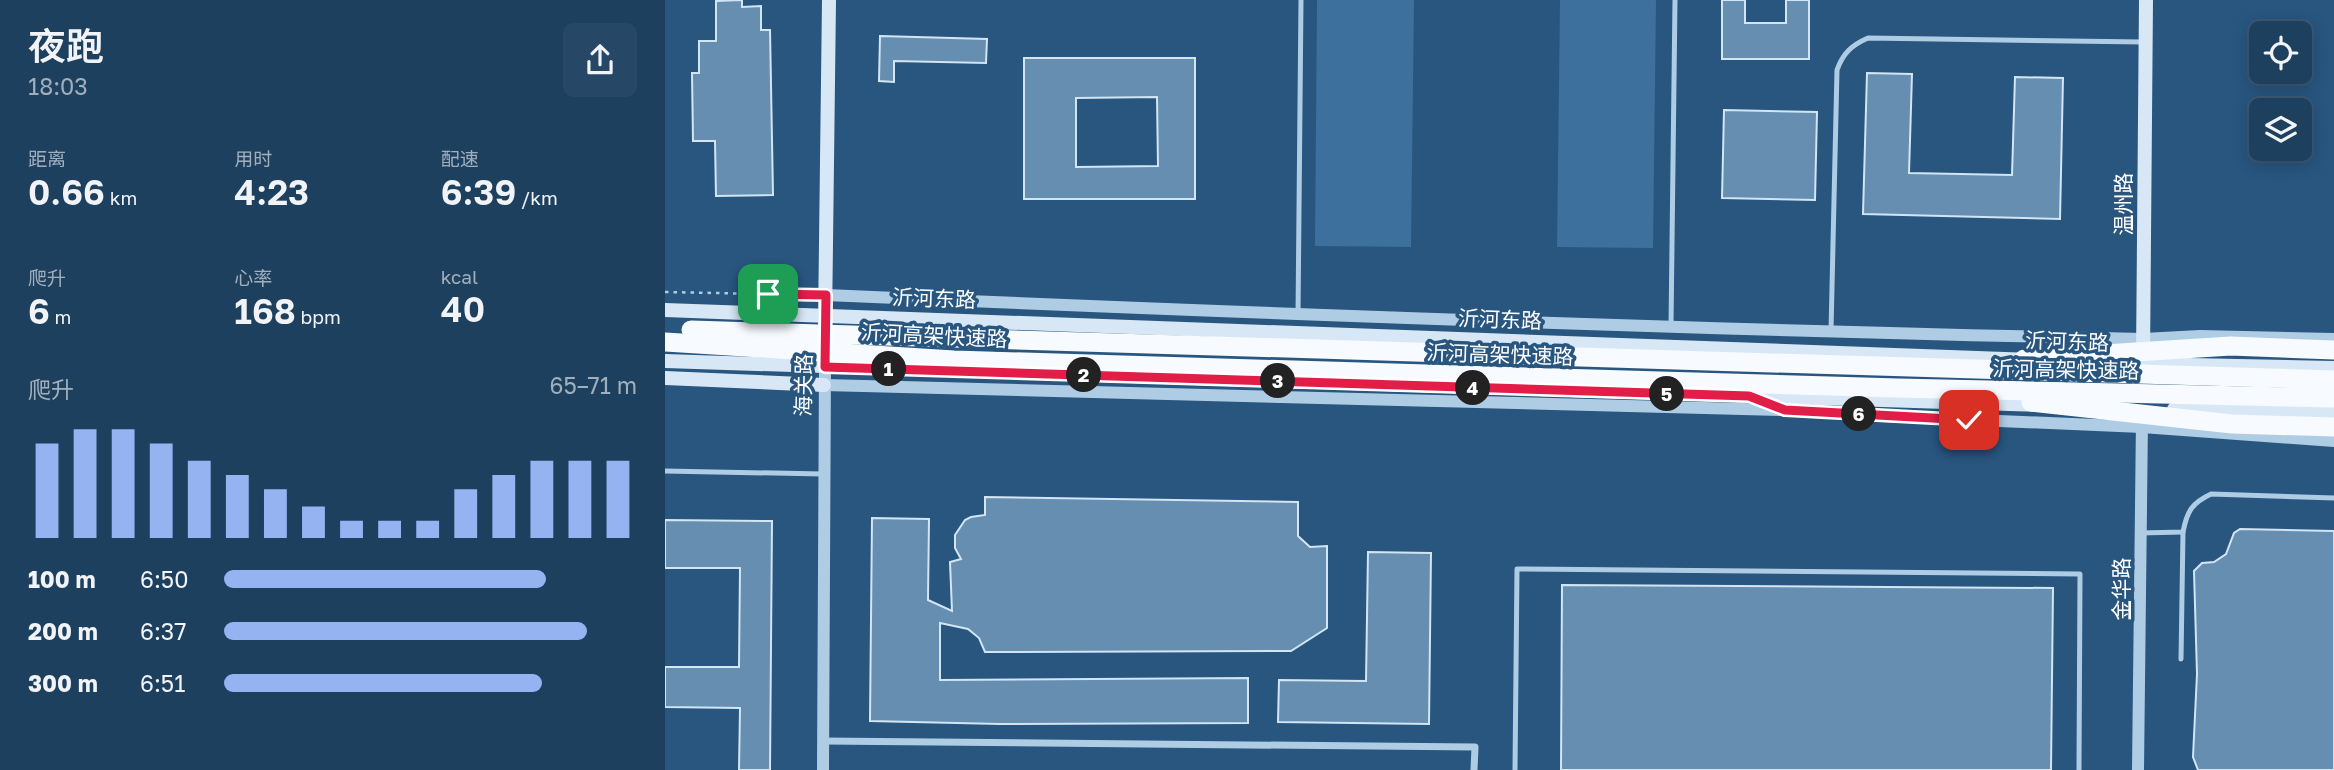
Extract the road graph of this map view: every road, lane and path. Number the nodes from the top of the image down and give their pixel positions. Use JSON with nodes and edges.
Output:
{"nodes":[{"id":1,"x":829,"y":0,"type":"edge"},
{"id":2,"x":1301,"y":0,"type":"edge"},
{"id":3,"x":1675,"y":0,"type":"edge"},
{"id":4,"x":2146,"y":0,"type":"edge"},
{"id":5,"x":2146,"y":41,"type":"junction"},
{"id":6,"x":665,"y":292,"type":"edge"},
{"id":7,"x":826,"y":295,"type":"junction"},
{"id":8,"x":665,"y":310,"type":"edge"},
{"id":9,"x":825,"y":314,"type":"junction"},
{"id":10,"x":1298,"y":315,"type":"junction"},
{"id":11,"x":1671,"y":327,"type":"junction"},
{"id":12,"x":665,"y":329,"type":"edge"},
{"id":13,"x":1831,"y":331,"type":"junction"},
{"id":14,"x":2143,"y":339,"type":"junction"},
{"id":15,"x":2334,"y":340,"type":"edge"},
{"id":16,"x":665,"y":342,"type":"edge"},
{"id":17,"x":2334,"y":350,"type":"edge"},
{"id":18,"x":665,"y":361,"type":"edge"},
{"id":19,"x":2143,"y":365,"type":"junction"},
{"id":20,"x":825,"y":367,"type":"junction"},
{"id":21,"x":1901,"y":367,"type":"junction"},
{"id":22,"x":2334,"y":368,"type":"edge"},
{"id":23,"x":665,"y":378,"type":"edge"},
{"id":24,"x":2334,"y":380,"type":"edge"},
{"id":25,"x":824,"y":385,"type":"junction"},
{"id":26,"x":1898,"y":388,"type":"junction"},
{"id":27,"x":1749,"y":396,"type":"junction"},
{"id":28,"x":2334,"y":398,"type":"edge"},
{"id":29,"x":2142,"y":408,"type":"junction"},
{"id":30,"x":1785,"y":410,"type":"junction"},
{"id":31,"x":2334,"y":414,"type":"edge"},
{"id":32,"x":2142,"y":427,"type":"junction"},
{"id":33,"x":2334,"y":428,"type":"edge"},
{"id":34,"x":2334,"y":442,"type":"edge"},
{"id":35,"x":665,"y":471,"type":"edge"},
{"id":36,"x":823,"y":474,"type":"junction"},
{"id":37,"x":2334,"y":498,"type":"edge"},
{"id":38,"x":2183,"y":532,"type":"junction"},
{"id":39,"x":2140,"y":533,"type":"junction"},
{"id":40,"x":2181,"y":659,"type":"dead end"},
{"id":41,"x":823,"y":741,"type":"junction"},
{"id":42,"x":823,"y":770,"type":"edge"},
{"id":43,"x":1475,"y":770,"type":"edge"},
{"id":44,"x":1515,"y":770,"type":"edge"},
{"id":45,"x":2079,"y":770,"type":"edge"},
{"id":46,"x":2139,"y":770,"type":"edge"}],
"edges":[{"from":1,"to":7,"type":"main road","name":"海关路"},
{"from":2,"to":10,"type":"lane"},
{"from":3,"to":11,"type":"lane"},
{"from":4,"to":5,"type":"main road","name":"温州路"},
{"from":5,"to":13,"type":"lane"},
{"from":5,"to":14,"type":"main road","name":"温州路"},
{"from":6,"to":7,"type":"path"},
{"from":7,"to":9,"type":"main road","name":"海关路"},
{"from":7,"to":10,"type":"street"},
{"from":8,"to":9,"type":"main road","name":"沂河东路"},
{"from":9,"to":19,"type":"main road","name":"沂河东路"},
{"from":9,"to":20,"type":"main road","name":"海关路"},
{"from":10,"to":11,"type":"street"},
{"from":11,"to":13,"type":"street"},
{"from":12,"to":21,"type":"highway","name":"沂河高架快速路"},
{"from":13,"to":14,"type":"street"},
{"from":14,"to":15,"type":"street"},
{"from":14,"to":19,"type":"main road","name":"温州路"},
{"from":16,"to":26,"type":"highway","name":"沂河高架快速路"},
{"from":17,"to":21,"type":"highway"},
{"from":18,"to":20,"type":"main road"},
{"from":19,"to":22,"type":"main road","name":"沂河东路"},
{"from":19,"to":29,"type":"main road","name":"温州路"},
{"from":20,"to":25,"type":"street","name":"海关路"},
{"from":20,"to":27,"type":"main road"},
{"from":21,"to":24,"type":"highway","name":"沂河高架快速路"},
{"from":23,"to":25,"type":"main road"},
{"from":25,"to":30,"type":"street"},
{"from":25,"to":36,"type":"street","name":"海关路"},
{"from":26,"to":28,"type":"highway","name":"沂河高架快速路"},
{"from":26,"to":33,"type":"highway"},
{"from":27,"to":29,"type":"main road"},
{"from":27,"to":30,"type":"main road"},
{"from":29,"to":31,"type":"main road"},
{"from":29,"to":32,"type":"street","name":"金华路"},
{"from":30,"to":32,"type":"street"},
{"from":32,"to":34,"type":"street"},
{"from":32,"to":39,"type":"street","name":"金华路"},
{"from":35,"to":36,"type":"lane"},
{"from":36,"to":41,"type":"street","name":"海关路"},
{"from":37,"to":38,"type":"lane"},
{"from":38,"to":39,"type":"lane"},
{"from":38,"to":40,"type":"lane"},
{"from":39,"to":46,"type":"street","name":"金华路"},
{"from":41,"to":42,"type":"street","name":"海关路"},
{"from":41,"to":43,"type":"street"},
{"from":44,"to":45,"type":"lane"}]}
